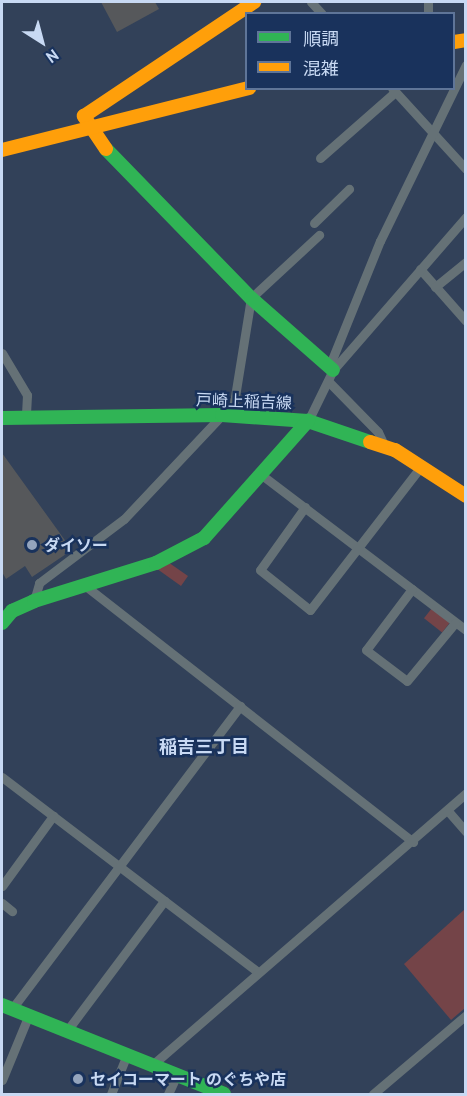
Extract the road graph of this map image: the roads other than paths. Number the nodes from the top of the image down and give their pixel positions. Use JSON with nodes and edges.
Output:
{"nodes":[{"id":1,"x":254,"y":2,"type":"edge"},
{"id":2,"x":465,"y":65,"type":"edge"},
{"id":3,"x":455,"y":88,"type":"edge"},
{"id":4,"x":245,"y":89,"type":"edge"},
{"id":5,"x":393,"y":90,"type":"edge"},
{"id":6,"x":454,"y":90,"type":"edge"},
{"id":7,"x":95,"y":130,"type":"junction"},
{"id":8,"x":434,"y":135,"type":"junction"},
{"id":9,"x":2,"y":150,"type":"edge"},
{"id":10,"x":320,"y":158,"type":"dead end"},
{"id":11,"x":465,"y":169,"type":"edge"},
{"id":12,"x":349,"y":189,"type":"dead end"},
{"id":13,"x":465,"y":218,"type":"edge"},
{"id":14,"x":314,"y":223,"type":"dead end"},
{"id":15,"x":319,"y":236,"type":"dead end"},
{"id":16,"x":465,"y":262,"type":"edge"},
{"id":17,"x":420,"y":269,"type":"junction"},
{"id":18,"x":435,"y":287,"type":"junction"},
{"id":19,"x":252,"y":298,"type":"junction"},
{"id":20,"x":465,"y":321,"type":"edge"},
{"id":21,"x":2,"y":353,"type":"edge"},
{"id":22,"x":330,"y":373,"type":"junction"},
{"id":23,"x":227,"y":415,"type":"junction"},
{"id":24,"x":26,"y":417,"type":"junction"},
{"id":25,"x":2,"y":418,"type":"edge"},
{"id":26,"x":308,"y":421,"type":"junction"},
{"id":27,"x":384,"y":445,"type":"junction"},
{"id":28,"x":422,"y":465,"type":"junction"},
{"id":29,"x":263,"y":476,"type":"junction"},
{"id":30,"x":463,"y":491,"type":"edge"},
{"id":31,"x":306,"y":507,"type":"junction"},
{"id":32,"x":359,"y":548,"type":"junction"},
{"id":33,"x":83,"y":584,"type":"junction"},
{"id":34,"x":412,"y":589,"type":"junction"},
{"id":35,"x":34,"y":601,"type":"junction"},
{"id":36,"x":2,"y":623,"type":"edge"},
{"id":37,"x":455,"y":623,"type":"junction"},
{"id":38,"x":465,"y":630,"type":"edge"},
{"id":39,"x":240,"y":706,"type":"junction"},
{"id":40,"x":2,"y":777,"type":"edge"},
{"id":41,"x":465,"y":793,"type":"edge"},
{"id":42,"x":448,"y":811,"type":"junction"},
{"id":43,"x":53,"y":816,"type":"junction"},
{"id":44,"x":465,"y":832,"type":"edge"},
{"id":45,"x":413,"y":842,"type":"junction"},
{"id":46,"x":120,"y":867,"type":"junction"},
{"id":47,"x":2,"y":886,"type":"edge"},
{"id":48,"x":164,"y":901,"type":"junction"},
{"id":49,"x":2,"y":903,"type":"edge"},
{"id":50,"x":12,"y":911,"type":"dead end"},
{"id":51,"x":258,"y":972,"type":"junction"},
{"id":52,"x":6,"y":1007,"type":"edge"},
{"id":53,"x":465,"y":1015,"type":"edge"},
{"id":54,"x":28,"y":1017,"type":"junction"},
{"id":55,"x":66,"y":1032,"type":"junction"},
{"id":56,"x":126,"y":1057,"type":"junction"},
{"id":57,"x":152,"y":1066,"type":"junction"},
{"id":58,"x":177,"y":1075,"type":"junction"},
{"id":59,"x":2,"y":1080,"type":"edge"},
{"id":60,"x":111,"y":1095,"type":"edge"},
{"id":61,"x":168,"y":1095,"type":"edge"},
{"id":62,"x":224,"y":1095,"type":"edge"},
{"id":63,"x":373,"y":1095,"type":"edge"}],
"edges":[{"from":1,"to":7,"type":"street"},
{"from":2,"to":3,"type":"street"},
{"from":4,"to":7,"type":"street"},
{"from":5,"to":8,"type":"street"},
{"from":5,"to":10,"type":"street"},
{"from":6,"to":8,"type":"street"},
{"from":7,"to":9,"type":"street"},
{"from":7,"to":19,"type":"street"},
{"from":8,"to":11,"type":"street"},
{"from":8,"to":22,"type":"street"},
{"from":12,"to":14,"type":"street"},
{"from":13,"to":17,"type":"street"},
{"from":15,"to":19,"type":"street"},
{"from":16,"to":18,"type":"street"},
{"from":17,"to":18,"type":"street"},
{"from":17,"to":22,"type":"street"},
{"from":18,"to":20,"type":"street"},
{"from":19,"to":22,"type":"street"},
{"from":19,"to":23,"type":"street"},
{"from":21,"to":24,"type":"street"},
{"from":22,"to":26,"type":"street"},
{"from":22,"to":27,"type":"street"},
{"from":23,"to":24,"type":"street","name":"戸崎上稲吉線"},
{"from":23,"to":26,"type":"street","name":"戸崎上稲吉線"},
{"from":23,"to":35,"type":"street"},
{"from":24,"to":25,"type":"street","name":"戸崎上稲吉線"},
{"from":26,"to":27,"type":"street","name":"戸崎上稲吉線"},
{"from":26,"to":29,"type":"street"},
{"from":27,"to":28,"type":"street","name":"戸崎上稲吉線"},
{"from":28,"to":30,"type":"street","name":"戸崎上稲吉線"},
{"from":28,"to":32,"type":"street"},
{"from":29,"to":31,"type":"street"},
{"from":29,"to":33,"type":"street"},
{"from":31,"to":32,"type":"street"},
{"from":31,"to":32,"type":"street"},
{"from":32,"to":34,"type":"street"},
{"from":33,"to":35,"type":"street"},
{"from":33,"to":39,"type":"street"},
{"from":34,"to":37,"type":"street"},
{"from":34,"to":37,"type":"street"},
{"from":35,"to":36,"type":"street"},
{"from":37,"to":38,"type":"street"},
{"from":39,"to":45,"type":"street"},
{"from":39,"to":46,"type":"street"},
{"from":40,"to":43,"type":"street"},
{"from":41,"to":42,"type":"street"},
{"from":42,"to":44,"type":"street"},
{"from":42,"to":45,"type":"street"},
{"from":43,"to":46,"type":"street"},
{"from":43,"to":47,"type":"street"},
{"from":45,"to":51,"type":"street"},
{"from":46,"to":48,"type":"street"},
{"from":46,"to":52,"type":"street"},
{"from":48,"to":51,"type":"street"},
{"from":48,"to":55,"type":"street"},
{"from":49,"to":50,"type":"street"},
{"from":51,"to":57,"type":"street"},
{"from":52,"to":54,"type":"street"},
{"from":53,"to":63,"type":"street"},
{"from":54,"to":55,"type":"street"},
{"from":54,"to":59,"type":"street"},
{"from":55,"to":56,"type":"street"},
{"from":56,"to":57,"type":"street"},
{"from":56,"to":60,"type":"street"},
{"from":57,"to":58,"type":"street"},
{"from":58,"to":61,"type":"street"},
{"from":58,"to":62,"type":"street"}]}
